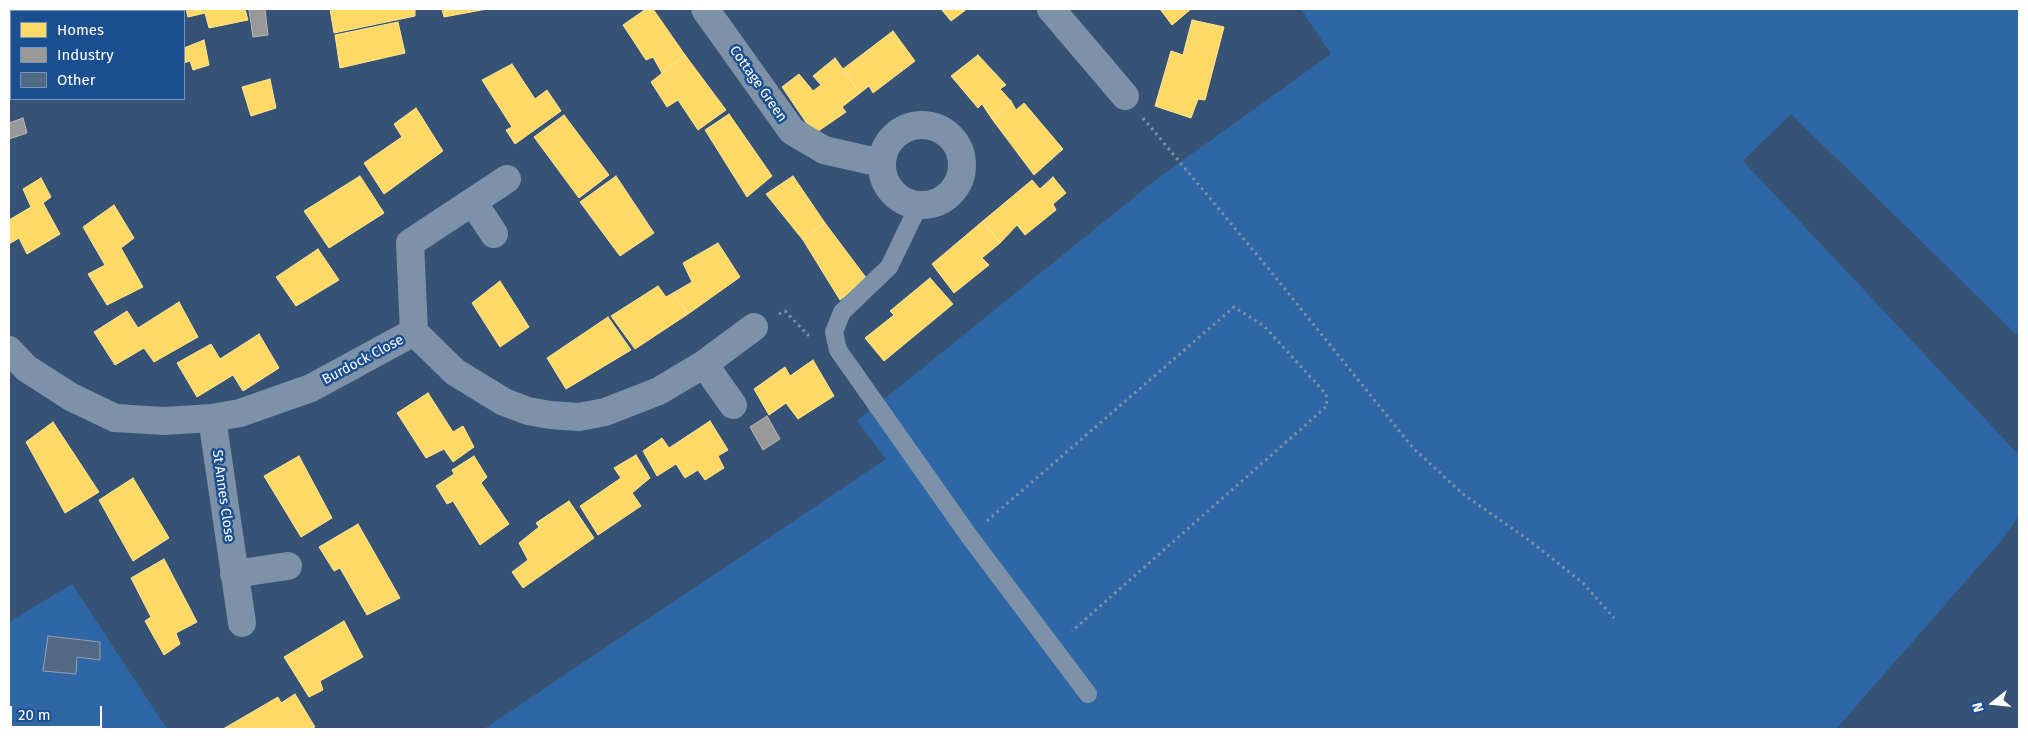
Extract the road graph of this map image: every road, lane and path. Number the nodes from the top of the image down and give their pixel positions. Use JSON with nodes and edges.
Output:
{"nodes":[{"id":1,"x":705,"y":9,"type":"edge"},
{"id":2,"x":1052,"y":9,"type":"edge"},
{"id":3,"x":1125,"y":96,"type":"joint"},
{"id":4,"x":881,"y":163,"type":"junction"},
{"id":5,"x":507,"y":179,"type":"dead end"},
{"id":6,"x":473,"y":202,"type":"junction"},
{"id":7,"x":919,"y":205,"type":"junction"},
{"id":8,"x":494,"y":234,"type":"dead end"},
{"id":9,"x":754,"y":327,"type":"joint"},
{"id":10,"x":414,"y":332,"type":"junction"},
{"id":11,"x":9,"y":350,"type":"edge"},
{"id":12,"x":838,"y":350,"type":"junction"},
{"id":13,"x":704,"y":364,"type":"junction"},
{"id":14,"x":733,"y":405,"type":"dead end"},
{"id":15,"x":212,"y":418,"type":"junction"},
{"id":16,"x":969,"y":536,"type":"junction"},
{"id":17,"x":288,"y":566,"type":"dead end"},
{"id":18,"x":234,"y":574,"type":"junction"},
{"id":19,"x":1614,"y":618,"type":"dead end"},
{"id":20,"x":242,"y":624,"type":"dead end"},
{"id":21,"x":1059,"y":657,"type":"junction"},
{"id":22,"x":1088,"y":694,"type":"dead end"}],
"edges":[{"from":1,"to":4,"type":"street","name":"Cottage Green"},
{"from":2,"to":3,"type":"street"},
{"from":3,"to":19,"type":"path"},
{"from":4,"to":7,"type":"street"},
{"from":4,"to":7,"type":"street"},
{"from":5,"to":6,"type":"street","name":"Burdock Close"},
{"from":6,"to":8,"type":"street"},
{"from":6,"to":10,"type":"street","name":"Burdock Close"},
{"from":7,"to":12,"type":"lane"},
{"from":9,"to":12,"type":"path"},
{"from":9,"to":13,"type":"street","name":"Burdock Close"},
{"from":10,"to":13,"type":"street","name":"Burdock Close"},
{"from":10,"to":15,"type":"street","name":"Burdock Close"},
{"from":11,"to":15,"type":"street"},
{"from":12,"to":16,"type":"lane"},
{"from":13,"to":14,"type":"street"},
{"from":15,"to":18,"type":"street","name":"St Annes Close"},
{"from":16,"to":21,"type":"lane"},
{"from":16,"to":21,"type":"path"},
{"from":17,"to":18,"type":"street"},
{"from":18,"to":20,"type":"street","name":"St Annes Close"},
{"from":21,"to":22,"type":"lane"}]}
